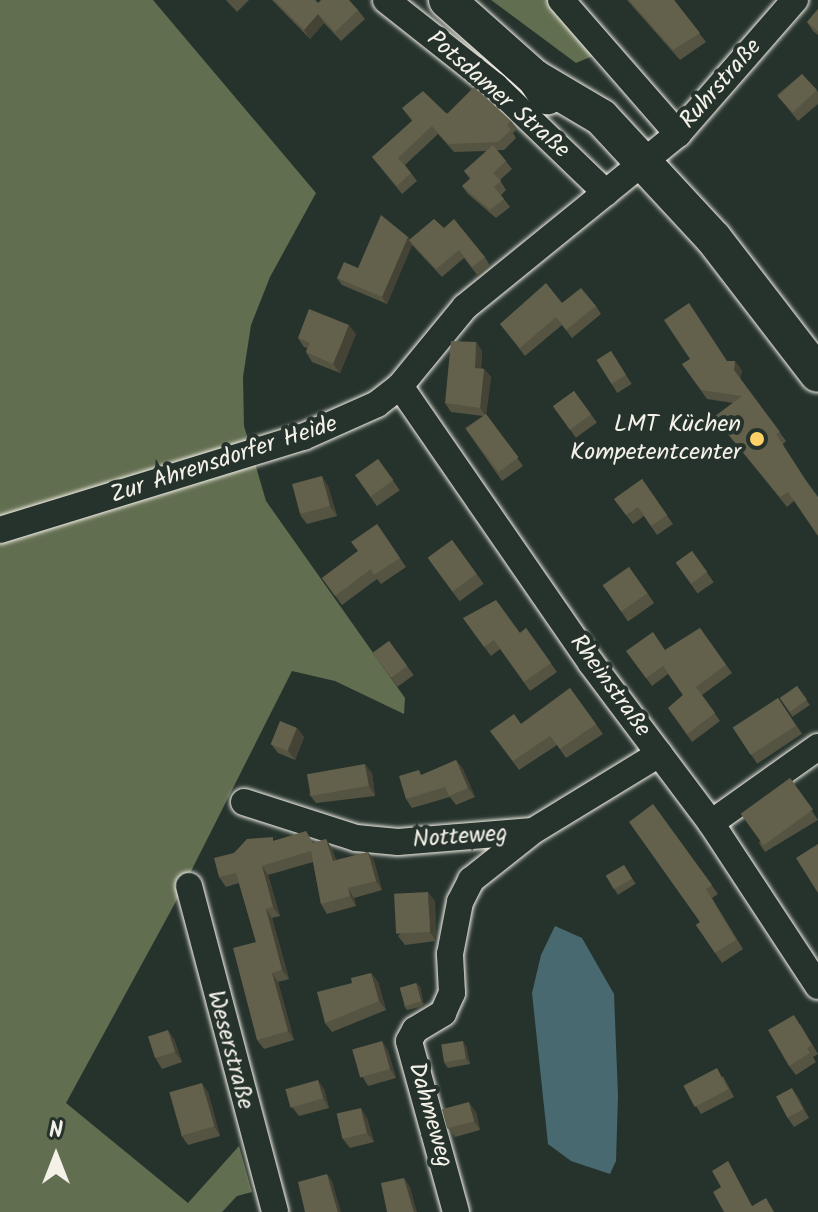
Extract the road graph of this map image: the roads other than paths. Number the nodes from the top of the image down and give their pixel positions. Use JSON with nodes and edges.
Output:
{"nodes":[{"id":1,"x":386,"y":0,"type":"edge"},
{"id":2,"x":447,"y":0,"type":"edge"},
{"id":3,"x":561,"y":0,"type":"edge"},
{"id":4,"x":795,"y":0,"type":"edge"},
{"id":5,"x":678,"y":134,"type":"junction"},
{"id":6,"x":642,"y":163,"type":"junction"},
{"id":7,"x":606,"y":193,"type":"junction"},
{"id":8,"x":818,"y":374,"type":"edge"},
{"id":9,"x":400,"y":386,"type":"junction"},
{"id":10,"x":0,"y":530,"type":"edge"},
{"id":11,"x":818,"y":747,"type":"edge"},
{"id":12,"x":659,"y":754,"type":"junction"},
{"id":13,"x":244,"y":802,"type":"dead end"},
{"id":14,"x":711,"y":823,"type":"junction"},
{"id":15,"x":533,"y":831,"type":"junction"},
{"id":16,"x":189,"y":886,"type":"dead end"},
{"id":17,"x":818,"y":986,"type":"edge"},
{"id":18,"x":275,"y":1212,"type":"edge"},
{"id":19,"x":456,"y":1212,"type":"edge"}],
"edges":[{"from":1,"to":7,"type":"street","name":"Potsdamer Straße"},
{"from":2,"to":6,"type":"main road","name":"Potsdamer Straße"},
{"from":3,"to":5,"type":"street"},
{"from":4,"to":5,"type":"street","name":"Ruhrstraße"},
{"from":5,"to":6,"type":"street","name":"Ruhrstraße"},
{"from":6,"to":7,"type":"street","name":"Zur Ahrensdorfer Heide"},
{"from":6,"to":8,"type":"main road","name":"Potsdamer Straße"},
{"from":7,"to":9,"type":"street","name":"Zur Ahrensdorfer Heide"},
{"from":9,"to":10,"type":"street","name":"Zur Ahrensdorfer Heide"},
{"from":9,"to":12,"type":"street","name":"Rheinstraße"},
{"from":11,"to":14,"type":"street"},
{"from":12,"to":14,"type":"street","name":"Rheinstraße"},
{"from":12,"to":15,"type":"street","name":"Notteweg"},
{"from":13,"to":15,"type":"street","name":"Notteweg"},
{"from":14,"to":17,"type":"street","name":"Rheinstraße"},
{"from":15,"to":19,"type":"street","name":"Dahmeweg"},
{"from":16,"to":18,"type":"street","name":"Weserstraße"}]}
